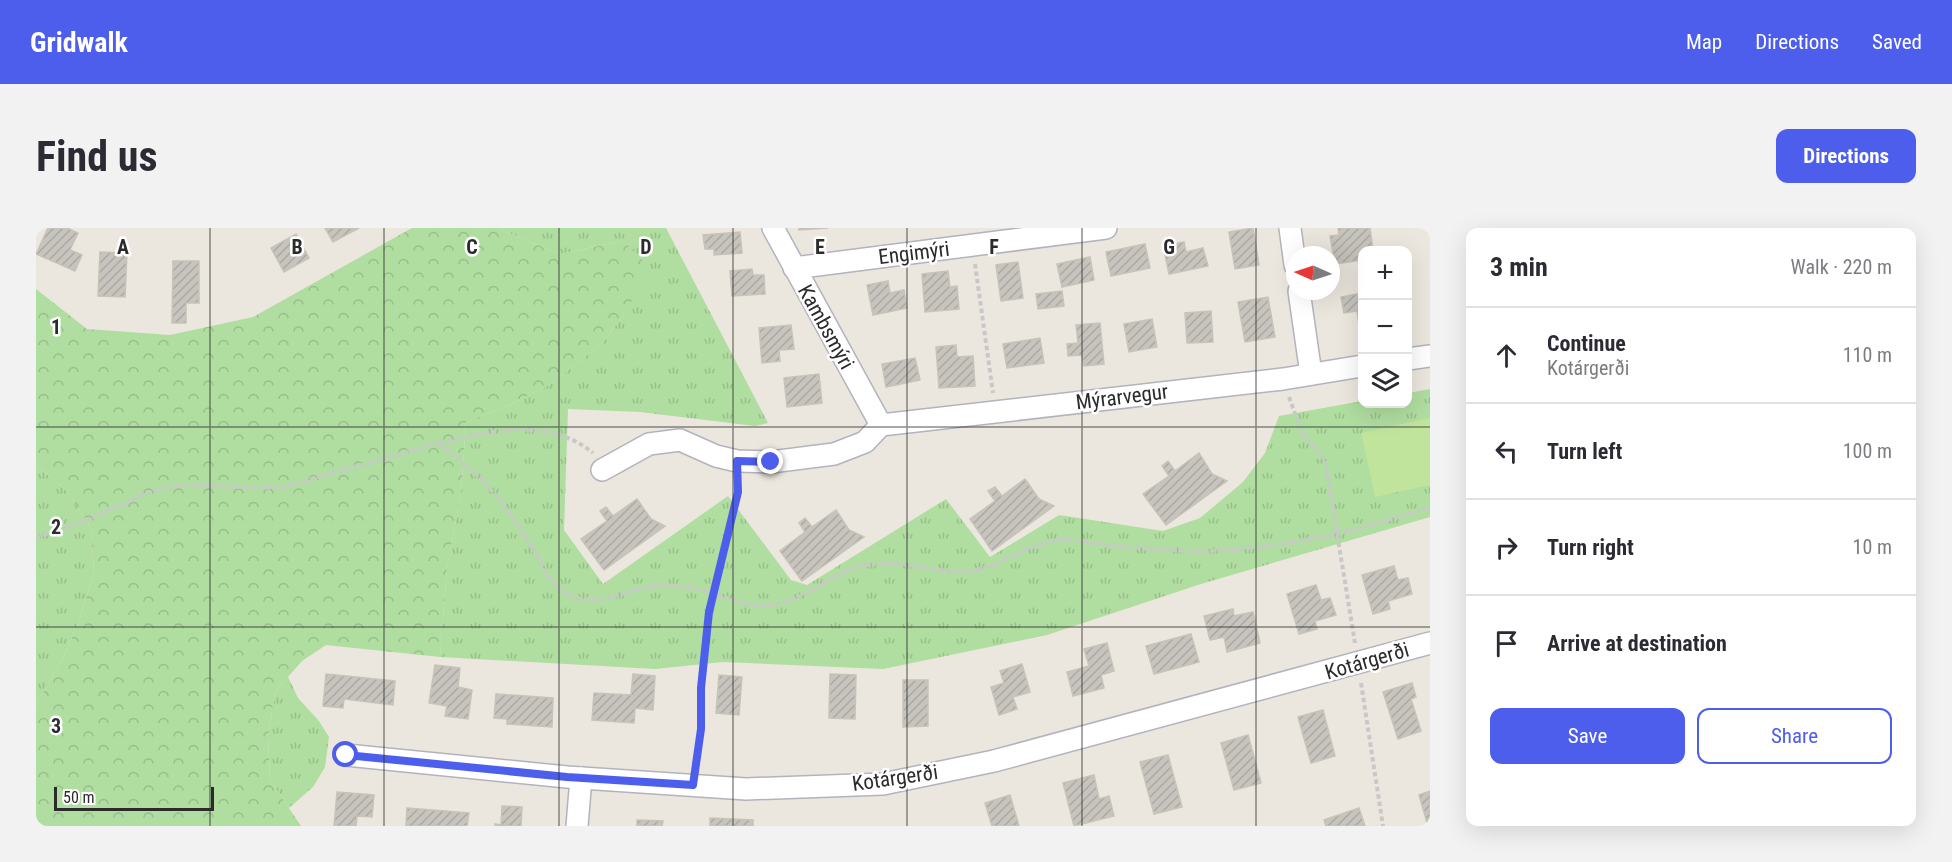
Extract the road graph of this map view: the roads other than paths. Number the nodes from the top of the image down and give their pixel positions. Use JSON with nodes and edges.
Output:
{"nodes":[{"id":1,"x":773,"y":228,"type":"edge"},
{"id":2,"x":1106,"y":228,"type":"edge"},
{"id":3,"x":1290,"y":228,"type":"edge"},
{"id":4,"x":1292,"y":246,"type":"edge"},
{"id":5,"x":794,"y":268,"type":"junction"},
{"id":6,"x":1300,"y":300,"type":"edge"},
{"id":7,"x":1430,"y":356,"type":"edge"},
{"id":8,"x":1412,"y":358,"type":"edge"},
{"id":9,"x":1358,"y":367,"type":"edge"},
{"id":10,"x":1311,"y":375,"type":"junction"},
{"id":11,"x":881,"y":425,"type":"junction"},
{"id":12,"x":602,"y":470,"type":"road end"},
{"id":13,"x":1430,"y":643,"type":"edge"},
{"id":14,"x":346,"y":755,"type":"dead end"},
{"id":15,"x":581,"y":778,"type":"junction"},
{"id":16,"x":577,"y":826,"type":"edge"}],
"edges":[{"from":1,"to":5,"type":"street","name":"Kambsmýri"},
{"from":2,"to":5,"type":"street","name":"Engimýri"},
{"from":3,"to":4,"type":"street"},
{"from":5,"to":11,"type":"street","name":"Kambsmýri"},
{"from":6,"to":10,"type":"street"},
{"from":7,"to":8,"type":"street"},
{"from":9,"to":10,"type":"street","name":"Mýrarvegur"},
{"from":10,"to":11,"type":"street","name":"Mýrarvegur"},
{"from":11,"to":12,"type":"street"},
{"from":13,"to":15,"type":"street","name":"Kotárgerði"},
{"from":14,"to":15,"type":"street","name":"Kotárgerði"},
{"from":15,"to":16,"type":"street"}]}
